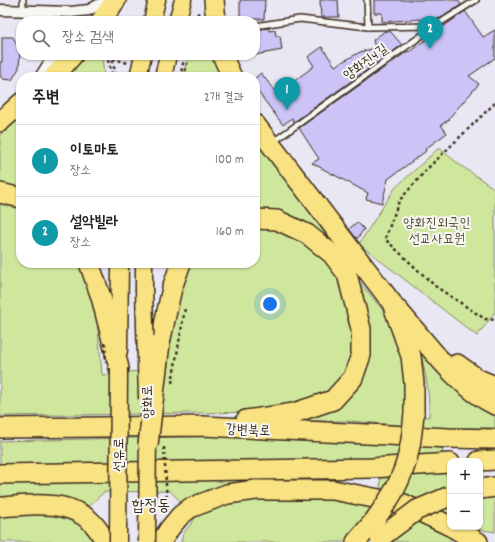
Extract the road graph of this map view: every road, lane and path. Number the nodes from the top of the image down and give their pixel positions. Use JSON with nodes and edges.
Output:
{"nodes":[{"id":1,"x":107,"y":0,"type":"edge"},
{"id":2,"x":116,"y":0,"type":"edge"},
{"id":3,"x":157,"y":0,"type":"edge"},
{"id":4,"x":183,"y":0,"type":"edge"},
{"id":5,"x":367,"y":0,"type":"edge"},
{"id":6,"x":476,"y":0,"type":"edge"},
{"id":7,"x":206,"y":4,"type":"edge"},
{"id":8,"x":23,"y":5,"type":"edge"},
{"id":9,"x":0,"y":10,"type":"edge"},
{"id":10,"x":35,"y":16,"type":"edge"},
{"id":11,"x":104,"y":16,"type":"edge"},
{"id":12,"x":153,"y":16,"type":"edge"},
{"id":13,"x":178,"y":16,"type":"edge"},
{"id":14,"x":198,"y":16,"type":"edge"},
{"id":15,"x":213,"y":16,"type":"edge"},
{"id":16,"x":260,"y":25,"type":"edge"},
{"id":17,"x":434,"y":26,"type":"junction"},
{"id":18,"x":368,"y":27,"type":"junction"},
{"id":19,"x":51,"y":60,"type":"edge"},
{"id":20,"x":69,"y":60,"type":"edge"},
{"id":21,"x":108,"y":60,"type":"edge"},
{"id":22,"x":112,"y":60,"type":"edge"},
{"id":23,"x":119,"y":60,"type":"edge"},
{"id":24,"x":167,"y":60,"type":"edge"},
{"id":25,"x":184,"y":60,"type":"edge"},
{"id":26,"x":188,"y":60,"type":"edge"},
{"id":27,"x":224,"y":60,"type":"edge"},
{"id":28,"x":141,"y":66,"type":"edge"},
{"id":29,"x":43,"y":72,"type":"edge"},
{"id":30,"x":59,"y":72,"type":"edge"},
{"id":31,"x":112,"y":72,"type":"edge"},
{"id":32,"x":115,"y":72,"type":"edge"},
{"id":33,"x":164,"y":72,"type":"edge"},
{"id":34,"x":181,"y":72,"type":"edge"},
{"id":35,"x":185,"y":72,"type":"edge"},
{"id":36,"x":230,"y":72,"type":"edge"},
{"id":37,"x":495,"y":103,"type":"edge"},
{"id":38,"x":16,"y":108,"type":"edge"},
{"id":39,"x":0,"y":122,"type":"edge"},
{"id":40,"x":260,"y":131,"type":"edge"},
{"id":41,"x":270,"y":144,"type":"junction"},
{"id":42,"x":0,"y":193,"type":"edge"},
{"id":43,"x":16,"y":197,"type":"edge"},
{"id":44,"x":260,"y":219,"type":"edge"},
{"id":45,"x":91,"y":268,"type":"edge"},
{"id":46,"x":120,"y":268,"type":"edge"},
{"id":47,"x":144,"y":268,"type":"edge"},
{"id":48,"x":179,"y":268,"type":"edge"},
{"id":49,"x":392,"y":303,"type":"junction"},
{"id":50,"x":185,"y":308,"type":"dead end"},
{"id":51,"x":495,"y":320,"type":"edge"},
{"id":52,"x":422,"y":338,"type":"junction"},
{"id":53,"x":119,"y":368,"type":"junction"},
{"id":54,"x":495,"y":386,"type":"edge"},
{"id":55,"x":171,"y":390,"type":"dead end"},
{"id":56,"x":495,"y":405,"type":"edge"},
{"id":57,"x":203,"y":426,"type":"junction"},
{"id":58,"x":0,"y":428,"type":"edge"},
{"id":59,"x":495,"y":439,"type":"edge"},
{"id":60,"x":156,"y":443,"type":"junction"},
{"id":61,"x":495,"y":460,"type":"edge"},
{"id":62,"x":483,"y":461,"type":"edge"},
{"id":63,"x":447,"y":463,"type":"edge"},
{"id":64,"x":0,"y":474,"type":"edge"},
{"id":65,"x":495,"y":486,"type":"edge"},
{"id":66,"x":483,"y":488,"type":"edge"},
{"id":67,"x":447,"y":497,"type":"edge"},
{"id":68,"x":167,"y":503,"type":"dead end"},
{"id":69,"x":0,"y":507,"type":"edge"},
{"id":70,"x":447,"y":524,"type":"edge"},
{"id":71,"x":458,"y":530,"type":"edge"},
{"id":72,"x":376,"y":534,"type":"edge"},
{"id":73,"x":105,"y":542,"type":"edge"},
{"id":74,"x":118,"y":542,"type":"edge"},
{"id":75,"x":147,"y":542,"type":"edge"},
{"id":76,"x":161,"y":542,"type":"edge"},
{"id":77,"x":356,"y":542,"type":"edge"},
{"id":78,"x":478,"y":542,"type":"edge"}],
"edges":[{"from":1,"to":8,"type":"street"},
{"from":2,"to":11,"type":"highway"},
{"from":3,"to":12,"type":"main road"},
{"from":4,"to":13,"type":"main road"},
{"from":5,"to":18,"type":"lane"},
{"from":6,"to":17,"type":"lane","name":"양화진4길"},
{"from":7,"to":14,"type":"path"},
{"from":7,"to":15,"type":"highway"},
{"from":8,"to":9,"type":"street"},
{"from":8,"to":10,"type":"street"},
{"from":16,"to":18,"type":"lane"},
{"from":17,"to":18,"type":"lane"},
{"from":17,"to":41,"type":"lane","name":"양화진4길"},
{"from":19,"to":29,"type":"street"},
{"from":20,"to":30,"type":"highway"},
{"from":21,"to":31,"type":"path"},
{"from":22,"to":32,"type":"path"},
{"from":23,"to":28,"type":"path"},
{"from":24,"to":33,"type":"main road"},
{"from":25,"to":34,"type":"path"},
{"from":26,"to":35,"type":"path"},
{"from":27,"to":36,"type":"highway"},
{"from":37,"to":51,"type":"path"},
{"from":38,"to":39,"type":"highway"},
{"from":40,"to":41,"type":"highway"},
{"from":41,"to":49,"type":"highway"},
{"from":42,"to":43,"type":"highway"},
{"from":44,"to":57,"type":"highway"},
{"from":45,"to":53,"type":"highway"},
{"from":46,"to":53,"type":"main road"},
{"from":47,"to":60,"type":"main road","name":"양화로","bridge":true},
{"from":48,"to":60,"type":"highway","bridge":true},
{"from":49,"to":52,"type":"highway"},
{"from":49,"to":72,"type":"highway","bridge":true},
{"from":50,"to":55,"type":"path","bridge":true},
{"from":52,"to":54,"type":"highway"},
{"from":52,"to":56,"type":"highway"},
{"from":53,"to":74,"type":"main road","name":"선유로","bridge":true},
{"from":57,"to":58,"type":"highway","name":"강변북로"},
{"from":57,"to":59,"type":"highway","name":"강변북로"},
{"from":60,"to":68,"type":"path","bridge":true},
{"from":60,"to":75,"type":"main road","name":"양화로","bridge":true},
{"from":61,"to":62,"type":"highway"},
{"from":63,"to":64,"type":"highway"},
{"from":65,"to":66,"type":"highway"},
{"from":67,"to":72,"type":"highway","bridge":true},
{"from":69,"to":73,"type":"highway"},
{"from":70,"to":76,"type":"highway"},
{"from":71,"to":78,"type":"highway"},
{"from":72,"to":77,"type":"highway"}]}
